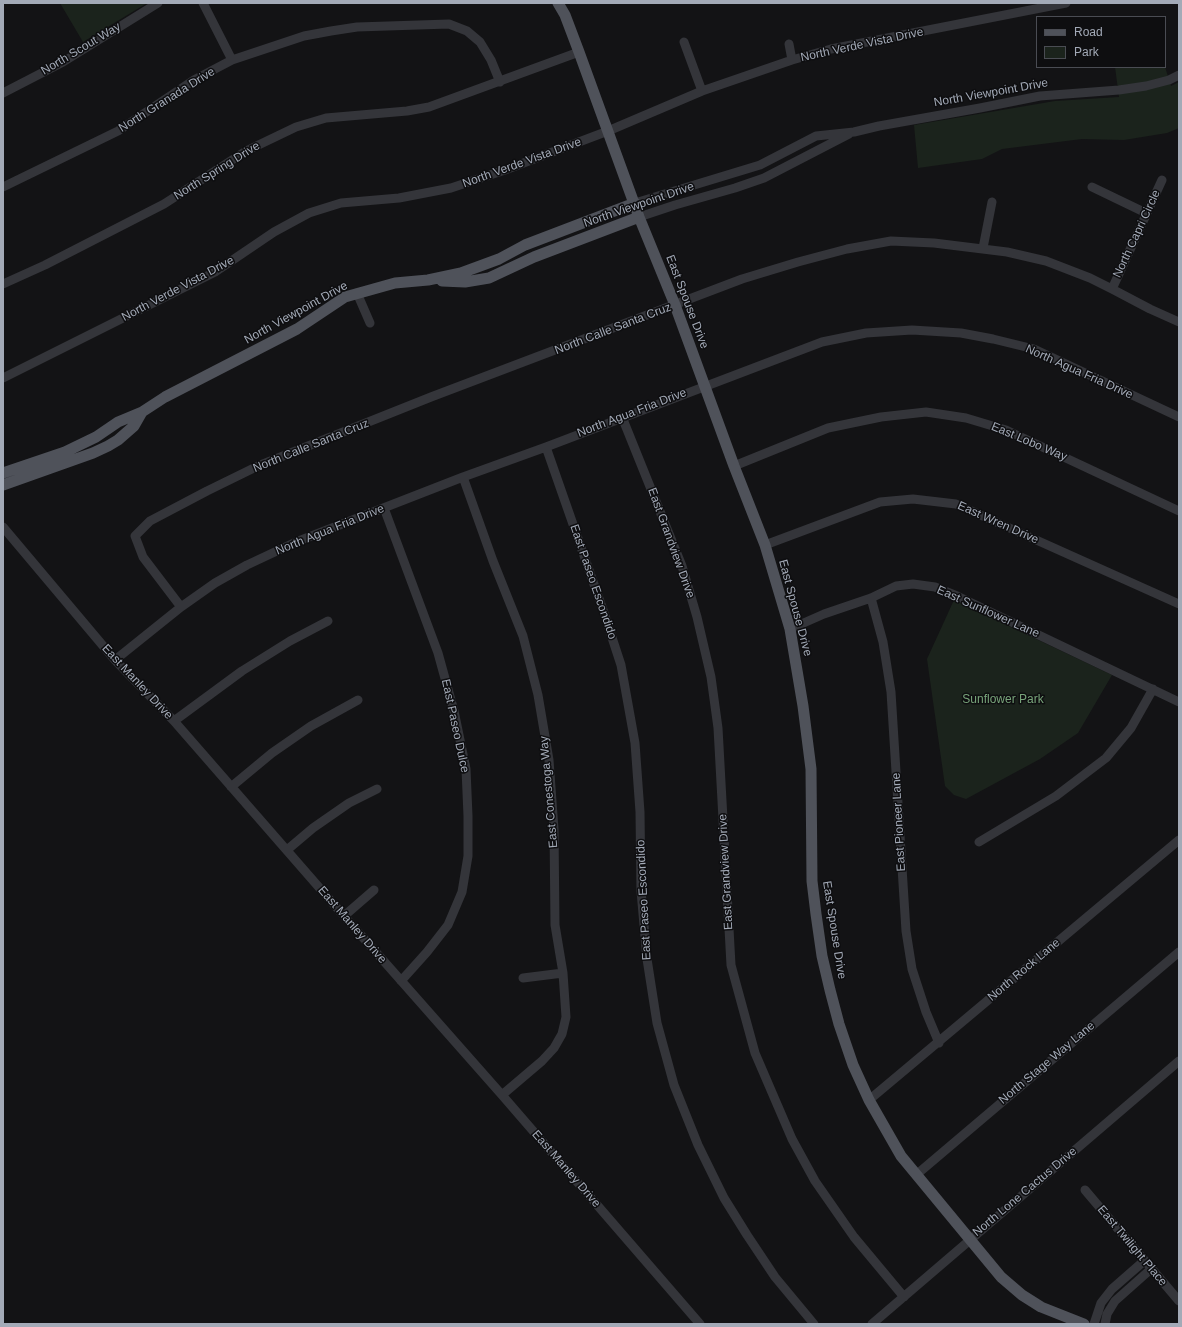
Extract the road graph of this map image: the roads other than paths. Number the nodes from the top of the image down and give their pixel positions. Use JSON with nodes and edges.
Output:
{"nodes":[{"id":1,"x":158,"y":3,"type":"edge"},
{"id":2,"x":203,"y":3,"type":"edge"},
{"id":3,"x":558,"y":3,"type":"edge"},
{"id":4,"x":1066,"y":3,"type":"edge"},
{"id":5,"x":684,"y":42,"type":"dead end"},
{"id":6,"x":789,"y":44,"type":"dead end"},
{"id":7,"x":579,"y":52,"type":"junction"},
{"id":8,"x":232,"y":60,"type":"junction"},
{"id":9,"x":792,"y":60,"type":"junction"},
{"id":10,"x":1179,"y":75,"type":"edge"},
{"id":11,"x":500,"y":82,"type":"junction"},
{"id":12,"x":702,"y":91,"type":"junction"},
{"id":13,"x":3,"y":93,"type":"edge"},
{"id":14,"x":608,"y":131,"type":"junction"},
{"id":15,"x":854,"y":132,"type":"junction"},
{"id":16,"x":1162,"y":180,"type":"dead end"},
{"id":17,"x":3,"y":187,"type":"edge"},
{"id":18,"x":1092,"y":187,"type":"dead end"},
{"id":19,"x":992,"y":202,"type":"dead end"},
{"id":20,"x":635,"y":203,"type":"junction"},
{"id":21,"x":1146,"y":213,"type":"junction"},
{"id":22,"x":640,"y":217,"type":"junction"},
{"id":23,"x":983,"y":248,"type":"junction"},
{"id":24,"x":428,"y":280,"type":"junction"},
{"id":25,"x":3,"y":284,"type":"edge"},
{"id":26,"x":1112,"y":289,"type":"junction"},
{"id":27,"x":357,"y":293,"type":"junction"},
{"id":28,"x":675,"y":306,"type":"junction"},
{"id":29,"x":1179,"y":322,"type":"edge"},
{"id":30,"x":370,"y":323,"type":"dead end"},
{"id":31,"x":3,"y":378,"type":"edge"},
{"id":32,"x":705,"y":386,"type":"junction"},
{"id":33,"x":142,"y":412,"type":"junction"},
{"id":34,"x":622,"y":417,"type":"junction"},
{"id":35,"x":1179,"y":417,"type":"edge"},
{"id":36,"x":546,"y":447,"type":"junction"},
{"id":37,"x":734,"y":466,"type":"junction"},
{"id":38,"x":3,"y":473,"type":"edge"},
{"id":39,"x":463,"y":477,"type":"junction"},
{"id":40,"x":3,"y":486,"type":"edge"},
{"id":41,"x":384,"y":508,"type":"junction"},
{"id":42,"x":1179,"y":511,"type":"edge"},
{"id":43,"x":3,"y":527,"type":"edge"},
{"id":44,"x":765,"y":545,"type":"junction"},
{"id":45,"x":872,"y":598,"type":"junction"},
{"id":46,"x":1179,"y":604,"type":"edge"},
{"id":47,"x":181,"y":607,"type":"junction"},
{"id":48,"x":328,"y":621,"type":"dead end"},
{"id":49,"x":790,"y":629,"type":"junction"},
{"id":50,"x":115,"y":660,"type":"junction"},
{"id":51,"x":1153,"y":689,"type":"junction"},
{"id":52,"x":358,"y":700,"type":"dead end"},
{"id":53,"x":1179,"y":702,"type":"edge"},
{"id":54,"x":174,"y":721,"type":"junction"},
{"id":55,"x":231,"y":787,"type":"junction"},
{"id":56,"x":377,"y":790,"type":"dead end"},
{"id":57,"x":1179,"y":840,"type":"edge"},
{"id":58,"x":979,"y":842,"type":"dead end"},
{"id":59,"x":287,"y":850,"type":"junction"},
{"id":60,"x":374,"y":890,"type":"dead end"},
{"id":61,"x":344,"y":916,"type":"junction"},
{"id":62,"x":1179,"y":952,"type":"edge"},
{"id":63,"x":563,"y":973,"type":"junction"},
{"id":64,"x":523,"y":978,"type":"dead end"},
{"id":65,"x":401,"y":981,"type":"junction"},
{"id":66,"x":939,"y":1043,"type":"junction"},
{"id":67,"x":1179,"y":1061,"type":"edge"},
{"id":68,"x":502,"y":1095,"type":"junction"},
{"id":69,"x":869,"y":1100,"type":"junction"},
{"id":70,"x":916,"y":1175,"type":"junction"},
{"id":71,"x":1085,"y":1190,"type":"dead end"},
{"id":72,"x":970,"y":1240,"type":"junction"},
{"id":73,"x":1144,"y":1261,"type":"junction"},
{"id":74,"x":1151,"y":1269,"type":"junction"},
{"id":75,"x":904,"y":1297,"type":"junction"},
{"id":76,"x":1179,"y":1301,"type":"edge"},
{"id":77,"x":700,"y":1324,"type":"edge"},
{"id":78,"x":814,"y":1324,"type":"edge"},
{"id":79,"x":872,"y":1324,"type":"edge"},
{"id":80,"x":1084,"y":1324,"type":"edge"},
{"id":81,"x":1094,"y":1324,"type":"edge"},
{"id":82,"x":1105,"y":1324,"type":"edge"}],
"edges":[{"from":1,"to":13,"type":"street","name":"North Scout Way"},
{"from":2,"to":8,"type":"street"},
{"from":3,"to":7,"type":"main road","name":"East Spouse Drive"},
{"from":4,"to":9,"type":"street","name":"North Verde Vista Drive"},
{"from":5,"to":12,"type":"street"},
{"from":6,"to":9,"type":"street"},
{"from":7,"to":11,"type":"street","name":"North Spring Drive"},
{"from":7,"to":14,"type":"main road","name":"East Spouse Drive"},
{"from":8,"to":11,"type":"street","name":"North Granada Drive"},
{"from":8,"to":17,"type":"street","name":"North Granada Drive"},
{"from":9,"to":12,"type":"street","name":"North Verde Vista Drive"},
{"from":10,"to":15,"type":"street","name":"North Viewpoint Drive"},
{"from":11,"to":25,"type":"street","name":"North Spring Drive"},
{"from":12,"to":14,"type":"street","name":"North Verde Vista Drive"},
{"from":14,"to":20,"type":"main road","name":"East Spouse Drive"},
{"from":14,"to":31,"type":"street","name":"North Verde Vista Drive"},
{"from":15,"to":20,"type":"street","name":"North Viewpoint Drive"},
{"from":15,"to":22,"type":"street","name":"North Viewpoint Drive"},
{"from":16,"to":21,"type":"street","name":"North Capri Circle"},
{"from":18,"to":21,"type":"street"},
{"from":19,"to":23,"type":"street"},
{"from":20,"to":22,"type":"main road","name":"East Spouse Drive"},
{"from":20,"to":24,"type":"main road","name":"North Viewpoint Drive"},
{"from":21,"to":26,"type":"street","name":"North Capri Circle"},
{"from":22,"to":24,"type":"main road","name":"North Viewpoint Drive"},
{"from":22,"to":28,"type":"main road","name":"East Spouse Drive"},
{"from":23,"to":26,"type":"street","name":"North Calle Santa Cruz"},
{"from":23,"to":28,"type":"street","name":"North Calle Santa Cruz"},
{"from":24,"to":27,"type":"main road","name":"North Viewpoint Drive"},
{"from":26,"to":29,"type":"street","name":"North Calle Santa Cruz"},
{"from":27,"to":30,"type":"street"},
{"from":27,"to":33,"type":"main road","name":"North Viewpoint Drive"},
{"from":28,"to":32,"type":"main road","name":"East Spouse Drive"},
{"from":28,"to":47,"type":"street","name":"North Calle Santa Cruz"},
{"from":32,"to":34,"type":"street","name":"North Agua Fria Drive"},
{"from":32,"to":35,"type":"street","name":"North Agua Fria Drive"},
{"from":32,"to":37,"type":"main road","name":"East Spouse Drive"},
{"from":33,"to":38,"type":"main road","name":"North Viewpoint Drive"},
{"from":33,"to":40,"type":"main road","name":"North Viewpoint Drive"},
{"from":34,"to":36,"type":"street","name":"North Agua Fria Drive"},
{"from":34,"to":75,"type":"street","name":"East Grandview Drive"},
{"from":36,"to":39,"type":"street","name":"North Agua Fria Drive"},
{"from":36,"to":78,"type":"street","name":"East Paseo Escondido"},
{"from":37,"to":42,"type":"street","name":"East Lobo Way"},
{"from":37,"to":44,"type":"main road","name":"East Spouse Drive"},
{"from":39,"to":41,"type":"street","name":"North Agua Fria Drive"},
{"from":39,"to":63,"type":"street","name":"East Conestoga Way"},
{"from":41,"to":47,"type":"street","name":"North Agua Fria Drive"},
{"from":41,"to":65,"type":"street","name":"East Paseo Dulce"},
{"from":43,"to":50,"type":"street","name":"East Manley Drive"},
{"from":44,"to":46,"type":"street","name":"East Wren Drive"},
{"from":44,"to":49,"type":"main road","name":"East Spouse Drive"},
{"from":45,"to":49,"type":"street","name":"East Sunflower Lane"},
{"from":45,"to":51,"type":"street","name":"East Sunflower Lane"},
{"from":45,"to":66,"type":"street","name":"East Pioneer Lane"},
{"from":47,"to":50,"type":"street","name":"North Agua Fria Drive"},
{"from":48,"to":54,"type":"street"},
{"from":49,"to":69,"type":"main road","name":"East Spouse Drive"},
{"from":50,"to":54,"type":"street","name":"East Manley Drive"},
{"from":51,"to":53,"type":"street","name":"East Sunflower Lane"},
{"from":51,"to":58,"type":"street"},
{"from":52,"to":55,"type":"street"},
{"from":54,"to":55,"type":"street","name":"East Manley Drive"},
{"from":55,"to":59,"type":"street","name":"East Manley Drive"},
{"from":56,"to":59,"type":"street"},
{"from":57,"to":66,"type":"street","name":"North Rock Lane"},
{"from":59,"to":61,"type":"street","name":"East Manley Drive"},
{"from":60,"to":61,"type":"street"},
{"from":61,"to":65,"type":"street","name":"East Manley Drive"},
{"from":62,"to":70,"type":"street","name":"North Stage Way Lane"},
{"from":63,"to":64,"type":"street"},
{"from":63,"to":68,"type":"street","name":"East Conestoga Way"},
{"from":65,"to":68,"type":"street","name":"East Manley Drive"},
{"from":66,"to":69,"type":"street","name":"North Rock Lane"},
{"from":67,"to":72,"type":"street","name":"North Lone Cactus Drive"},
{"from":68,"to":77,"type":"street","name":"East Manley Drive"},
{"from":69,"to":70,"type":"main road","name":"East Spouse Drive"},
{"from":70,"to":72,"type":"main road","name":"East Spouse Drive"},
{"from":71,"to":73,"type":"street","name":"East Twilight Place"},
{"from":72,"to":75,"type":"street","name":"North Lone Cactus Drive"},
{"from":72,"to":80,"type":"main road","name":"East Spouse Drive"},
{"from":73,"to":74,"type":"street","name":"East Twilight Place"},
{"from":73,"to":81,"type":"street"},
{"from":74,"to":76,"type":"street","name":"East Twilight Place"},
{"from":74,"to":82,"type":"street"},
{"from":75,"to":79,"type":"street","name":"North Lone Cactus Drive"}]}
